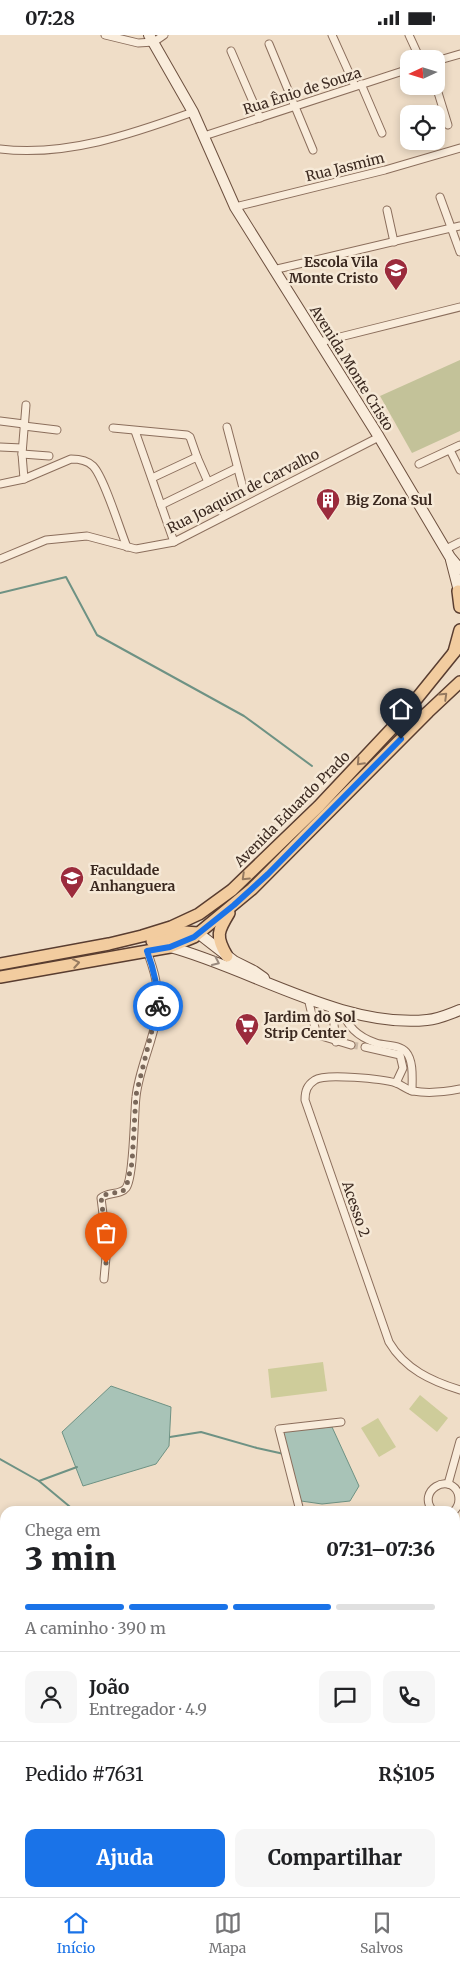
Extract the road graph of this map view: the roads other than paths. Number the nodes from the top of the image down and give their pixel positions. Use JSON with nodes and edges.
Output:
{"nodes":[{"id":1,"x":105,"y":35,"type":"edge"},
{"id":2,"x":164,"y":35,"type":"edge"},
{"id":3,"x":332,"y":35,"type":"edge"},
{"id":4,"x":409,"y":35,"type":"edge"},
{"id":5,"x":152,"y":39,"type":"edge"},
{"id":6,"x":269,"y":44,"type":"dead end"},
{"id":7,"x":416,"y":50,"type":"edge"},
{"id":8,"x":232,"y":51,"type":"dead end"},
{"id":9,"x":460,"y":54,"type":"edge"},
{"id":10,"x":445,"y":58,"type":"edge"},
{"id":11,"x":400,"y":72,"type":"edge"},
{"id":12,"x":358,"y":85,"type":"junction"},
{"id":13,"x":439,"y":95,"type":"edge"},
{"id":14,"x":295,"y":106,"type":"junction"},
{"id":15,"x":193,"y":111,"type":"junction"},
{"id":16,"x":260,"y":118,"type":"junction"},
{"id":17,"x":448,"y":125,"type":"dead end"},
{"id":18,"x":382,"y":133,"type":"dead end"},
{"id":19,"x":204,"y":136,"type":"junction"},
{"id":20,"x":460,"y":148,"type":"edge"},
{"id":21,"x":0,"y":149,"type":"edge"},
{"id":22,"x":313,"y":150,"type":"dead end"},
{"id":23,"x":440,"y":197,"type":"dead end"},
{"id":24,"x":235,"y":207,"type":"junction"},
{"id":25,"x":387,"y":210,"type":"dead end"},
{"id":26,"x":460,"y":226,"type":"edge"},
{"id":27,"x":452,"y":228,"type":"junction"},
{"id":28,"x":394,"y":242,"type":"junction"},
{"id":29,"x":460,"y":252,"type":"edge"},
{"id":30,"x":273,"y":270,"type":"junction"},
{"id":31,"x":460,"y":307,"type":"edge"},
{"id":32,"x":320,"y":342,"type":"junction"},
{"id":33,"x":26,"y":405,"type":"dead end"},
{"id":34,"x":0,"y":421,"type":"edge"},
{"id":35,"x":24,"y":425,"type":"junction"},
{"id":36,"x":227,"y":427,"type":"dead end"},
{"id":37,"x":113,"y":429,"type":"dead end"},
{"id":38,"x":56,"y":430,"type":"dead end"},
{"id":39,"x":135,"y":431,"type":"junction"},
{"id":40,"x":379,"y":437,"type":"junction"},
{"id":41,"x":460,"y":445,"type":"edge"},
{"id":42,"x":0,"y":447,"type":"edge"},
{"id":43,"x":450,"y":450,"type":"junction"},
{"id":44,"x":22,"y":451,"type":"junction"},
{"id":45,"x":49,"y":456,"type":"dead end"},
{"id":46,"x":197,"y":457,"type":"junction"},
{"id":47,"x":420,"y":463,"type":"dead end"},
{"id":48,"x":237,"y":468,"type":"junction"},
{"id":49,"x":460,"y":470,"type":"edge"},
{"id":50,"x":152,"y":478,"type":"junction"},
{"id":51,"x":24,"y":479,"type":"junction"},
{"id":52,"x":208,"y":482,"type":"junction"},
{"id":53,"x":0,"y":483,"type":"edge"},
{"id":54,"x":243,"y":488,"type":"dead end"},
{"id":55,"x":161,"y":505,"type":"junction"},
{"id":56,"x":460,"y":542,"type":"edge"},
{"id":57,"x":174,"y":543,"type":"junction"},
{"id":58,"x":127,"y":547,"type":"junction"},
{"id":59,"x":448,"y":553,"type":"junction"},
{"id":60,"x":0,"y":559,"type":"edge"},
{"id":61,"x":460,"y":569,"type":"edge"},
{"id":62,"x":459,"y":593,"type":"edge"},
{"id":63,"x":460,"y":607,"type":"edge"},
{"id":64,"x":460,"y":630,"type":"edge"},
{"id":65,"x":457,"y":649,"type":"edge"},
{"id":66,"x":460,"y":682,"type":"edge"},
{"id":67,"x":234,"y":905,"type":"junction"},
{"id":68,"x":198,"y":933,"type":"junction"},
{"id":69,"x":109,"y":944,"type":"junction"},
{"id":70,"x":91,"y":947,"type":"junction"},
{"id":71,"x":170,"y":947,"type":"junction"},
{"id":72,"x":147,"y":951,"type":"junction"},
{"id":73,"x":227,"y":956,"type":"junction"},
{"id":74,"x":26,"y":959,"type":"junction"},
{"id":75,"x":0,"y":964,"type":"edge"},
{"id":76,"x":52,"y":967,"type":"junction"},
{"id":77,"x":0,"y":976,"type":"edge"},
{"id":78,"x":271,"y":983,"type":"junction"},
{"id":79,"x":308,"y":998,"type":"junction"},
{"id":80,"x":336,"y":1008,"type":"junction"},
{"id":81,"x":460,"y":1010,"type":"edge"},
{"id":82,"x":336,"y":1042,"type":"junction"},
{"id":83,"x":351,"y":1045,"type":"tunnel mouth"},
{"id":84,"x":365,"y":1047,"type":"tunnel mouth"},
{"id":85,"x":396,"y":1083,"type":"junction"},
{"id":86,"x":460,"y":1089,"type":"edge"},
{"id":87,"x":412,"y":1091,"type":"junction"},
{"id":88,"x":104,"y":1279,"type":"dead end"},
{"id":89,"x":460,"y":1390,"type":"edge"},
{"id":90,"x":341,"y":1422,"type":"dead end"},
{"id":91,"x":460,"y":1441,"type":"edge"},
{"id":92,"x":448,"y":1484,"type":"junction"},
{"id":93,"x":299,"y":1506,"type":"edge"},
{"id":94,"x":430,"y":1506,"type":"edge"},
{"id":95,"x":458,"y":1506,"type":"edge"}],
"edges":[{"from":1,"to":5,"type":"street"},
{"from":2,"to":5,"type":"street"},
{"from":3,"to":12,"type":"street"},
{"from":4,"to":7,"type":"street"},
{"from":5,"to":15,"type":"main road","name":"Avenida Monte Cristo"},
{"from":6,"to":14,"type":"street"},
{"from":8,"to":16,"type":"street"},
{"from":9,"to":10,"type":"street"},
{"from":11,"to":12,"type":"street","name":"Rua Ênio de Souza"},
{"from":12,"to":14,"type":"street","name":"Rua Ênio de Souza"},
{"from":12,"to":18,"type":"street"},
{"from":13,"to":17,"type":"street"},
{"from":14,"to":16,"type":"street","name":"Rua Ênio de Souza"},
{"from":14,"to":22,"type":"street"},
{"from":15,"to":19,"type":"main road","name":"Avenida Monte Cristo"},
{"from":15,"to":21,"type":"street"},
{"from":16,"to":19,"type":"street","name":"Rua Ênio de Souza"},
{"from":19,"to":24,"type":"main road","name":"Avenida Monte Cristo"},
{"from":20,"to":24,"type":"street","name":"Rua Jasmim"},
{"from":23,"to":27,"type":"street"},
{"from":24,"to":30,"type":"main road","name":"Avenida Monte Cristo"},
{"from":25,"to":28,"type":"street"},
{"from":26,"to":27,"type":"street"},
{"from":27,"to":28,"type":"street"},
{"from":27,"to":29,"type":"street"},
{"from":28,"to":30,"type":"street"},
{"from":30,"to":32,"type":"main road","name":"Avenida Monte Cristo"},
{"from":31,"to":32,"type":"street"},
{"from":32,"to":40,"type":"main road","name":"Avenida Monte Cristo"},
{"from":33,"to":35,"type":"street"},
{"from":34,"to":35,"type":"street"},
{"from":35,"to":38,"type":"street"},
{"from":35,"to":44,"type":"street"},
{"from":36,"to":48,"type":"street"},
{"from":37,"to":39,"type":"street"},
{"from":39,"to":46,"type":"street"},
{"from":39,"to":50,"type":"street"},
{"from":40,"to":57,"type":"street","name":"Rua Joaquim de Carvalho"},
{"from":40,"to":59,"type":"main road","name":"Avenida Monte Cristo"},
{"from":41,"to":43,"type":"street"},
{"from":42,"to":44,"type":"street"},
{"from":43,"to":47,"type":"street"},
{"from":43,"to":49,"type":"street"},
{"from":44,"to":45,"type":"street"},
{"from":44,"to":51,"type":"street"},
{"from":46,"to":50,"type":"street"},
{"from":46,"to":52,"type":"street"},
{"from":48,"to":52,"type":"street"},
{"from":48,"to":54,"type":"street"},
{"from":50,"to":55,"type":"street"},
{"from":51,"to":53,"type":"street"},
{"from":51,"to":58,"type":"street"},
{"from":52,"to":55,"type":"street"},
{"from":55,"to":57,"type":"street"},
{"from":56,"to":59,"type":"street"},
{"from":57,"to":58,"type":"street","name":"Rua Joaquim de Carvalho"},
{"from":58,"to":60,"type":"street","name":"Rua Joaquim de Carvalho"},
{"from":59,"to":61,"type":"main road","name":"Avenida Monte Cristo"},
{"from":59,"to":62,"type":"main road","name":"Avenida Monte Cristo"},
{"from":62,"to":63,"type":"main road"},
{"from":64,"to":65,"type":"main road"},
{"from":65,"to":69,"type":"main road","name":"Avenida Eduardo Prado","one_way":true},
{"from":67,"to":66,"type":"main road","name":"Avenida Eduardo Prado","one_way":true},
{"from":67,"to":68,"type":"main road","name":"Avenida Eduardo Prado"},
{"from":67,"to":73,"type":"main road"},
{"from":68,"to":69,"type":"main road"},
{"from":68,"to":71,"type":"main road","name":"Avenida Eduardo Prado"},
{"from":68,"to":73,"type":"main road"},
{"from":69,"to":70,"type":"main road"},
{"from":70,"to":74,"type":"main road"},
{"from":70,"to":76,"type":"main road"},
{"from":71,"to":72,"type":"main road","name":"Avenida Eduardo Prado"},
{"from":71,"to":78,"type":"main road","one_way":true},
{"from":76,"to":72,"type":"main road","name":"Avenida Eduardo Prado","one_way":true},
{"from":72,"to":88,"type":"street"},
{"from":73,"to":78,"type":"main road"},
{"from":74,"to":75,"type":"main road"},
{"from":74,"to":77,"type":"main road"},
{"from":76,"to":77,"type":"main road","name":"Avenida Eduardo Prado"},
{"from":78,"to":79,"type":"main road"},
{"from":79,"to":80,"type":"main road"},
{"from":79,"to":82,"type":"street"},
{"from":80,"to":81,"type":"main road"},
{"from":80,"to":82,"type":"street"},
{"from":80,"to":87,"type":"street"},
{"from":82,"to":83,"type":"street"},
{"from":84,"to":85,"type":"street"},
{"from":85,"to":87,"type":"street","name":"Acesso 2"},
{"from":85,"to":89,"type":"street","name":"Acesso 2"},
{"from":86,"to":87,"type":"street"},
{"from":90,"to":93,"type":"street"},
{"from":91,"to":92,"type":"street"},
{"from":92,"to":94,"type":"street"},
{"from":92,"to":95,"type":"street"}]}
